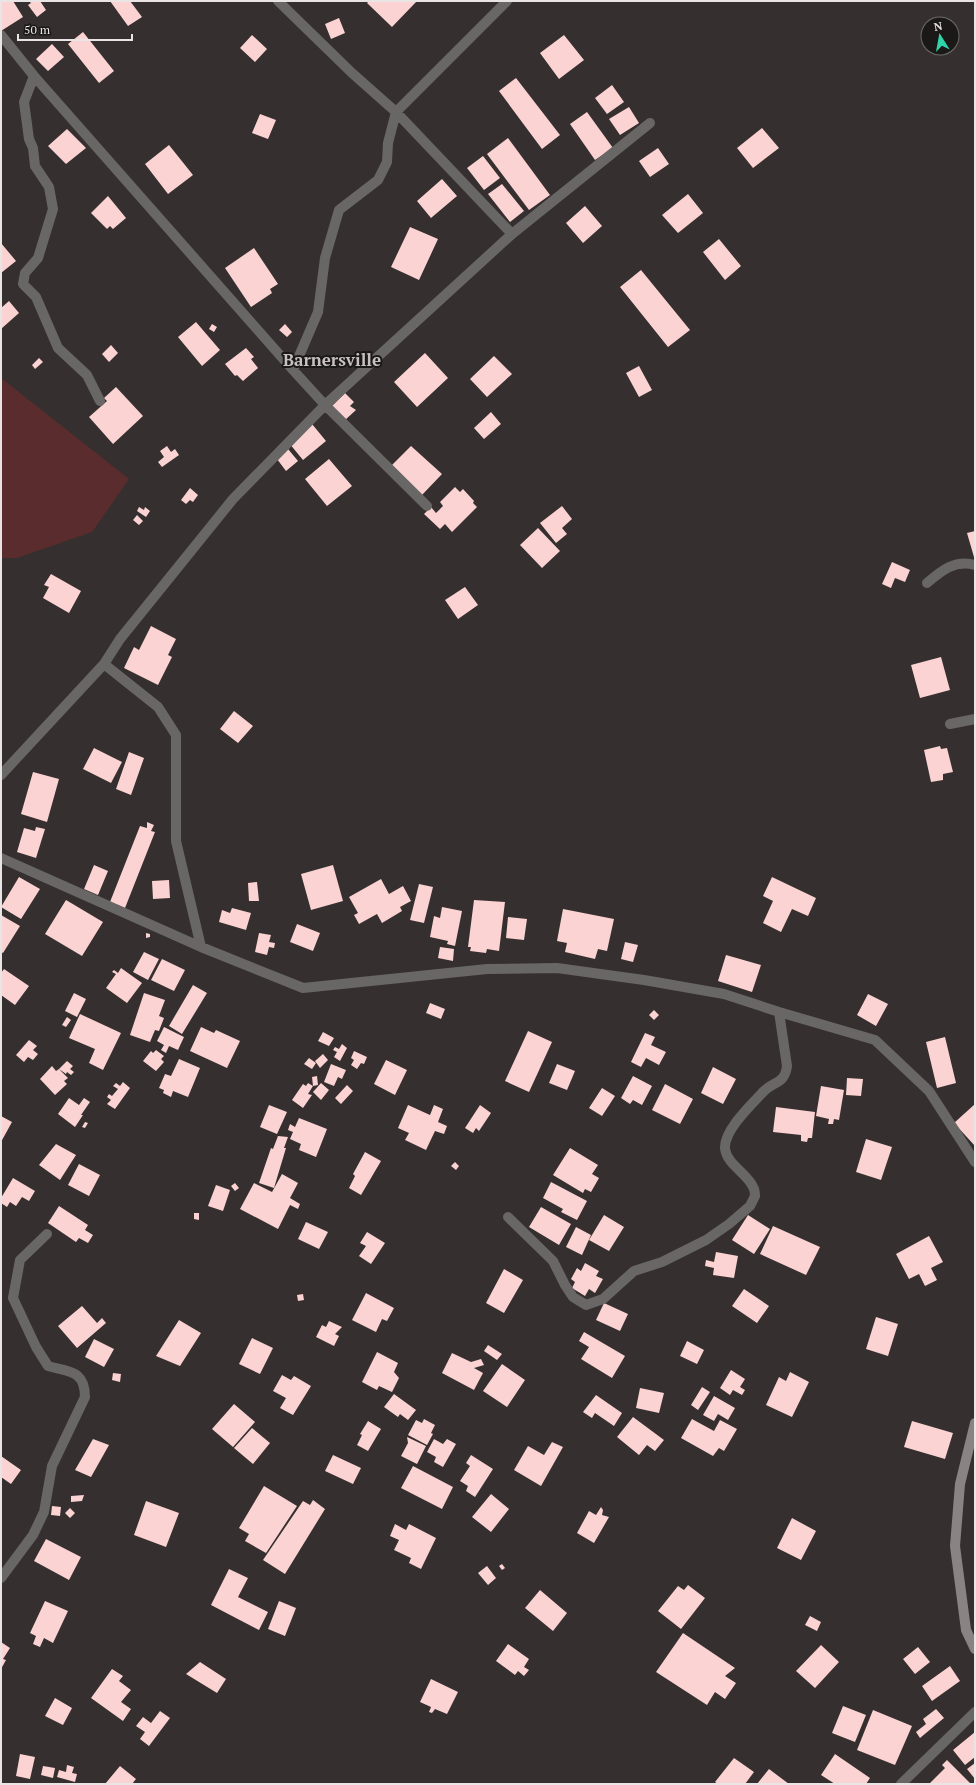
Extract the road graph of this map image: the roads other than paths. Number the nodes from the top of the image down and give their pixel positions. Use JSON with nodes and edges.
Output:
{"nodes":[{"id":1,"x":278,"y":1,"type":"edge"},
{"id":2,"x":507,"y":1,"type":"edge"},
{"id":3,"x":1,"y":36,"type":"edge"},
{"id":4,"x":34,"y":76,"type":"junction"},
{"id":5,"x":396,"y":112,"type":"junction"},
{"id":6,"x":650,"y":122,"type":"dead end"},
{"id":7,"x":512,"y":234,"type":"junction"},
{"id":8,"x":293,"y":370,"type":"junction"},
{"id":9,"x":100,"y":401,"type":"dead end"},
{"id":10,"x":325,"y":405,"type":"junction"},
{"id":11,"x":427,"y":506,"type":"dead end"},
{"id":12,"x":975,"y":565,"type":"edge"},
{"id":13,"x":928,"y":583,"type":"dead end"},
{"id":14,"x":104,"y":664,"type":"junction"},
{"id":15,"x":975,"y":719,"type":"edge"},
{"id":16,"x":950,"y":724,"type":"dead end"},
{"id":17,"x":5,"y":768,"type":"edge"},
{"id":18,"x":1,"y":775,"type":"edge"},
{"id":19,"x":1,"y":858,"type":"edge"},
{"id":20,"x":201,"y":947,"type":"junction"},
{"id":21,"x":779,"y":1012,"type":"junction"},
{"id":22,"x":975,"y":1162,"type":"edge"},
{"id":23,"x":508,"y":1217,"type":"dead end"},
{"id":24,"x":47,"y":1234,"type":"dead end"},
{"id":25,"x":975,"y":1423,"type":"edge"},
{"id":26,"x":1,"y":1578,"type":"edge"},
{"id":27,"x":975,"y":1649,"type":"edge"},
{"id":28,"x":975,"y":1712,"type":"edge"},
{"id":29,"x":901,"y":1784,"type":"edge"}],
"edges":[{"from":1,"to":5,"type":"street"},
{"from":2,"to":5,"type":"street"},
{"from":3,"to":4,"type":"street"},
{"from":4,"to":8,"type":"street"},
{"from":4,"to":9,"type":"street"},
{"from":5,"to":7,"type":"street"},
{"from":5,"to":8,"type":"street"},
{"from":6,"to":7,"type":"street"},
{"from":7,"to":10,"type":"street"},
{"from":8,"to":10,"type":"street"},
{"from":10,"to":11,"type":"street"},
{"from":10,"to":14,"type":"street"},
{"from":12,"to":13,"type":"street"},
{"from":14,"to":17,"type":"street"},
{"from":14,"to":20,"type":"street"},
{"from":15,"to":16,"type":"street"},
{"from":17,"to":18,"type":"street"},
{"from":19,"to":20,"type":"street"},
{"from":20,"to":21,"type":"street"},
{"from":21,"to":22,"type":"street"},
{"from":21,"to":23,"type":"street"},
{"from":24,"to":26,"type":"street"},
{"from":25,"to":27,"type":"main road"},
{"from":28,"to":29,"type":"street"}]}
